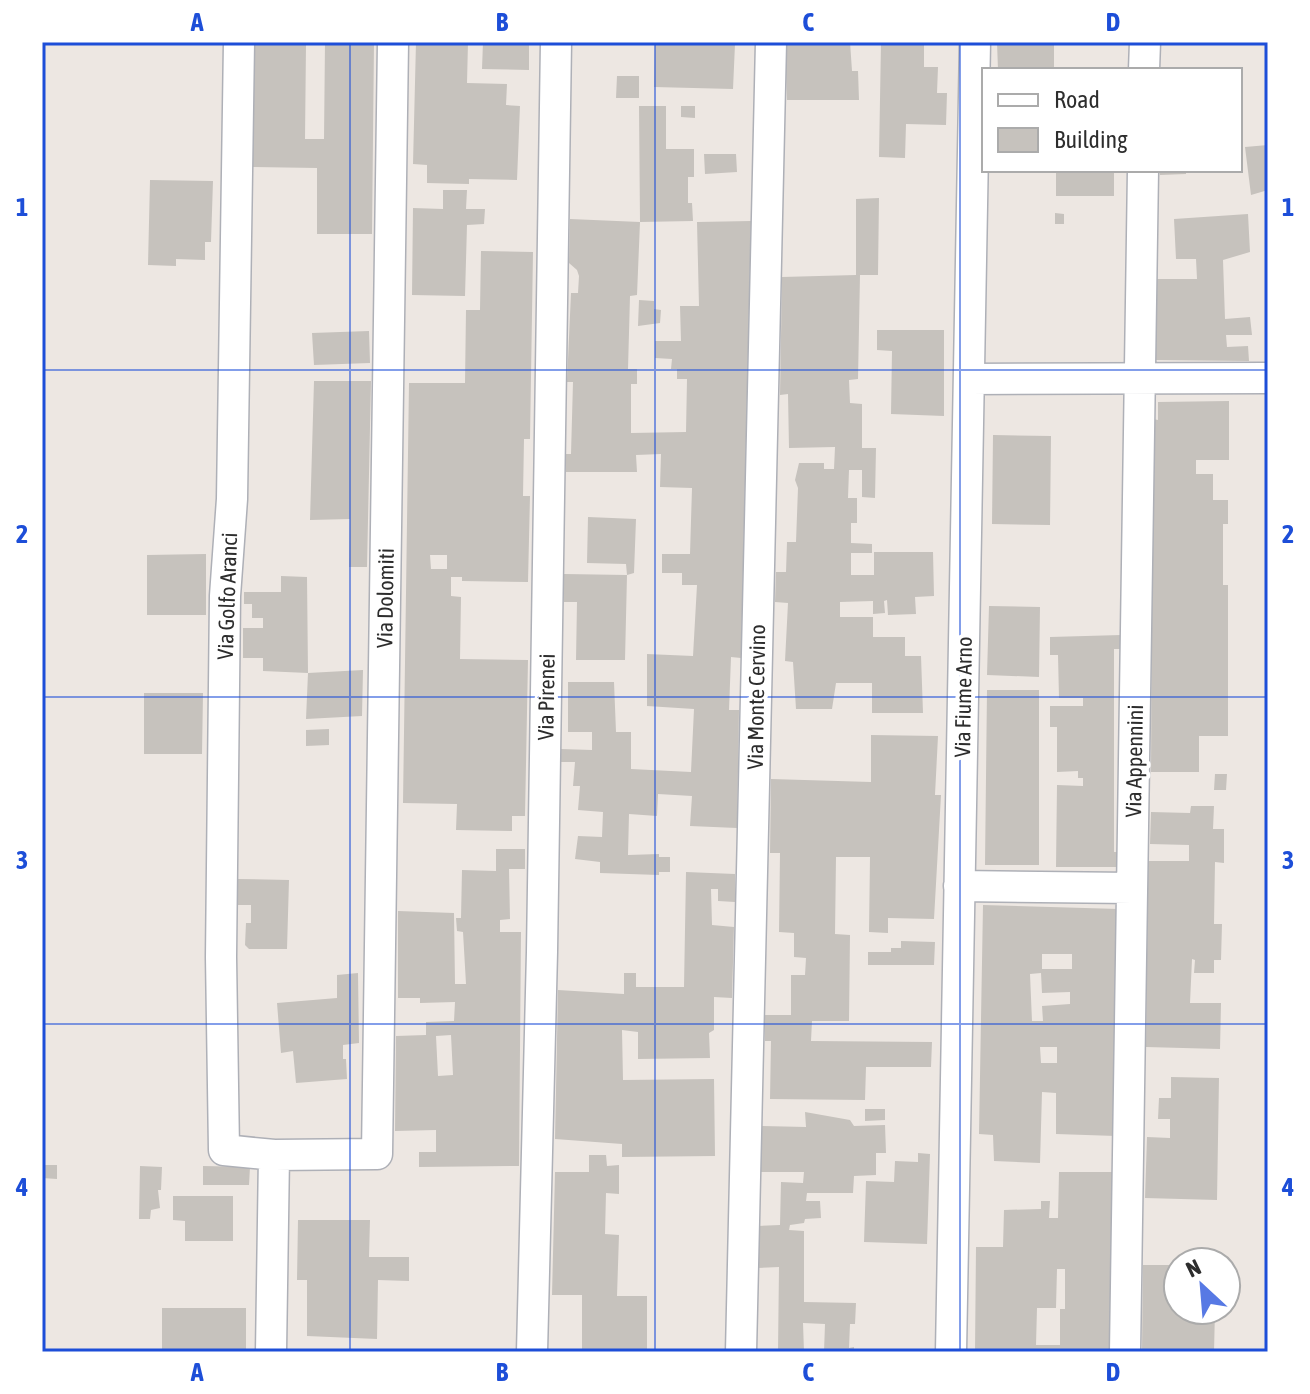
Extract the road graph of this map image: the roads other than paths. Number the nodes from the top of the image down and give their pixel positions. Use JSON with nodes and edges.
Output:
{"nodes":[{"id":1,"x":239,"y":42,"type":"edge"},
{"id":2,"x":393,"y":42,"type":"edge"},
{"id":3,"x":556,"y":42,"type":"edge"},
{"id":4,"x":771,"y":42,"type":"edge"},
{"id":5,"x":975,"y":42,"type":"edge"},
{"id":6,"x":1145,"y":42,"type":"edge"},
{"id":7,"x":1144,"y":68,"type":"edge"},
{"id":8,"x":1143,"y":172,"type":"edge"},
{"id":9,"x":1268,"y":378,"type":"edge"},
{"id":10,"x":969,"y":379,"type":"junction"},
{"id":11,"x":1140,"y":379,"type":"junction"},
{"id":12,"x":959,"y":886,"type":"junction"},
{"id":13,"x":1132,"y":888,"type":"junction"},
{"id":14,"x":274,"y":1155,"type":"junction"},
{"id":15,"x":271,"y":1352,"type":"edge"},
{"id":16,"x":532,"y":1352,"type":"edge"},
{"id":17,"x":741,"y":1352,"type":"edge"},
{"id":18,"x":951,"y":1352,"type":"edge"},
{"id":19,"x":1125,"y":1352,"type":"edge"}],
"edges":[{"from":1,"to":14,"type":"street","name":"Via Golfo Aranci"},
{"from":2,"to":14,"type":"street","name":"Via Dolomiti"},
{"from":3,"to":16,"type":"street","name":"Via Pirenei"},
{"from":4,"to":17,"type":"street","name":"Via Monte Cervino"},
{"from":5,"to":10,"type":"street","name":"Via Fiume Arno"},
{"from":6,"to":7,"type":"street"},
{"from":8,"to":11,"type":"street","name":"Via Appennini"},
{"from":9,"to":11,"type":"street"},
{"from":10,"to":11,"type":"street"},
{"from":10,"to":12,"type":"street","name":"Via Fiume Arno"},
{"from":11,"to":13,"type":"street","name":"Via Appennini"},
{"from":12,"to":13,"type":"street"},
{"from":12,"to":18,"type":"street","name":"Via Fiume Arno"},
{"from":13,"to":19,"type":"street","name":"Via Appennini"},
{"from":14,"to":15,"type":"street"}]}
